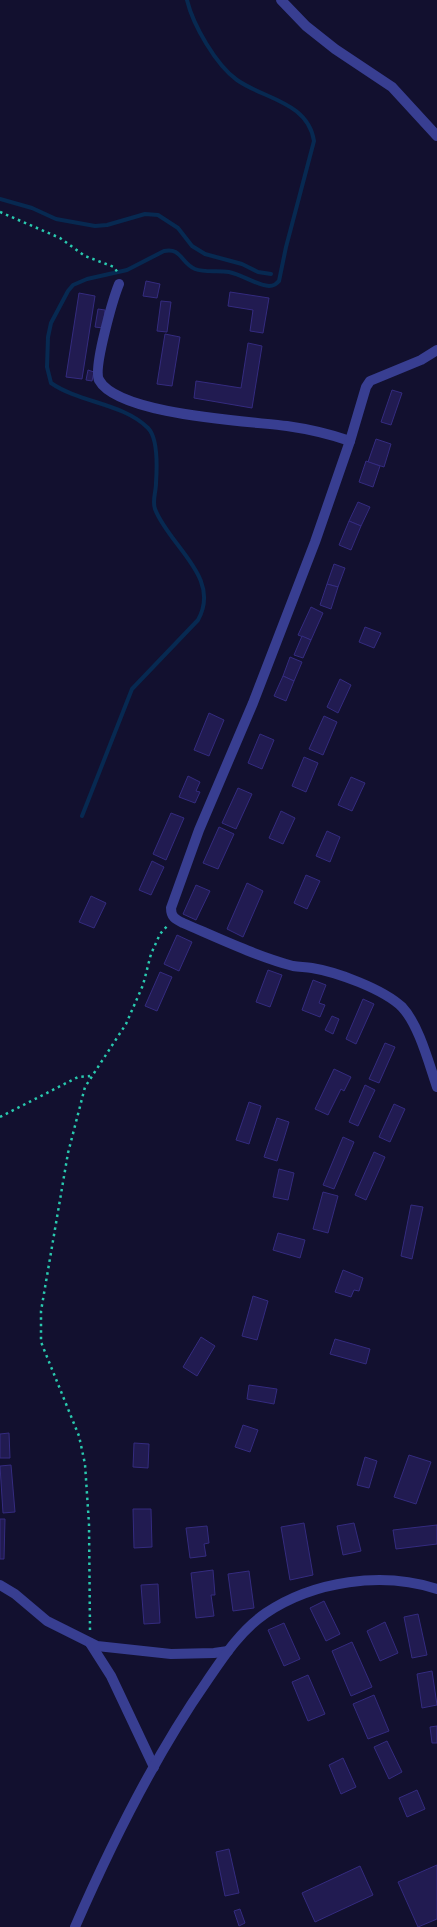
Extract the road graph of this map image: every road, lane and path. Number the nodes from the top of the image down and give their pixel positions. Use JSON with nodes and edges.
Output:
{"nodes":[{"id":1,"x":281,"y":0,"type":"edge"},
{"id":2,"x":437,"y":136,"type":"edge"},
{"id":3,"x":0,"y":212,"type":"edge"},
{"id":4,"x":117,"y":270,"type":"dead end"},
{"id":5,"x":119,"y":284,"type":"dead end"},
{"id":6,"x":437,"y":350,"type":"edge"},
{"id":7,"x":350,"y":441,"type":"junction"},
{"id":8,"x":174,"y":919,"type":"junction"},
{"id":9,"x":90,"y":1076,"type":"junction"},
{"id":10,"x":437,"y":1087,"type":"edge"},
{"id":11,"x":0,"y":1117,"type":"edge"},
{"id":12,"x":0,"y":1585,"type":"edge"},
{"id":13,"x":437,"y":1589,"type":"edge"},
{"id":14,"x":90,"y":1643,"type":"junction"},
{"id":15,"x":228,"y":1650,"type":"junction"},
{"id":16,"x":154,"y":1767,"type":"junction"},
{"id":17,"x":75,"y":1927,"type":"edge"}],
"edges":[{"from":1,"to":2,"type":"street"},
{"from":3,"to":4,"type":"path"},
{"from":5,"to":7,"type":"street"},
{"from":6,"to":7,"type":"street"},
{"from":7,"to":8,"type":"street"},
{"from":8,"to":9,"type":"path"},
{"from":8,"to":10,"type":"street"},
{"from":9,"to":11,"type":"path"},
{"from":9,"to":14,"type":"path"},
{"from":12,"to":14,"type":"street"},
{"from":13,"to":15,"type":"street"},
{"from":14,"to":15,"type":"street"},
{"from":14,"to":16,"type":"street"},
{"from":15,"to":16,"type":"street"},
{"from":16,"to":17,"type":"street"}]}
